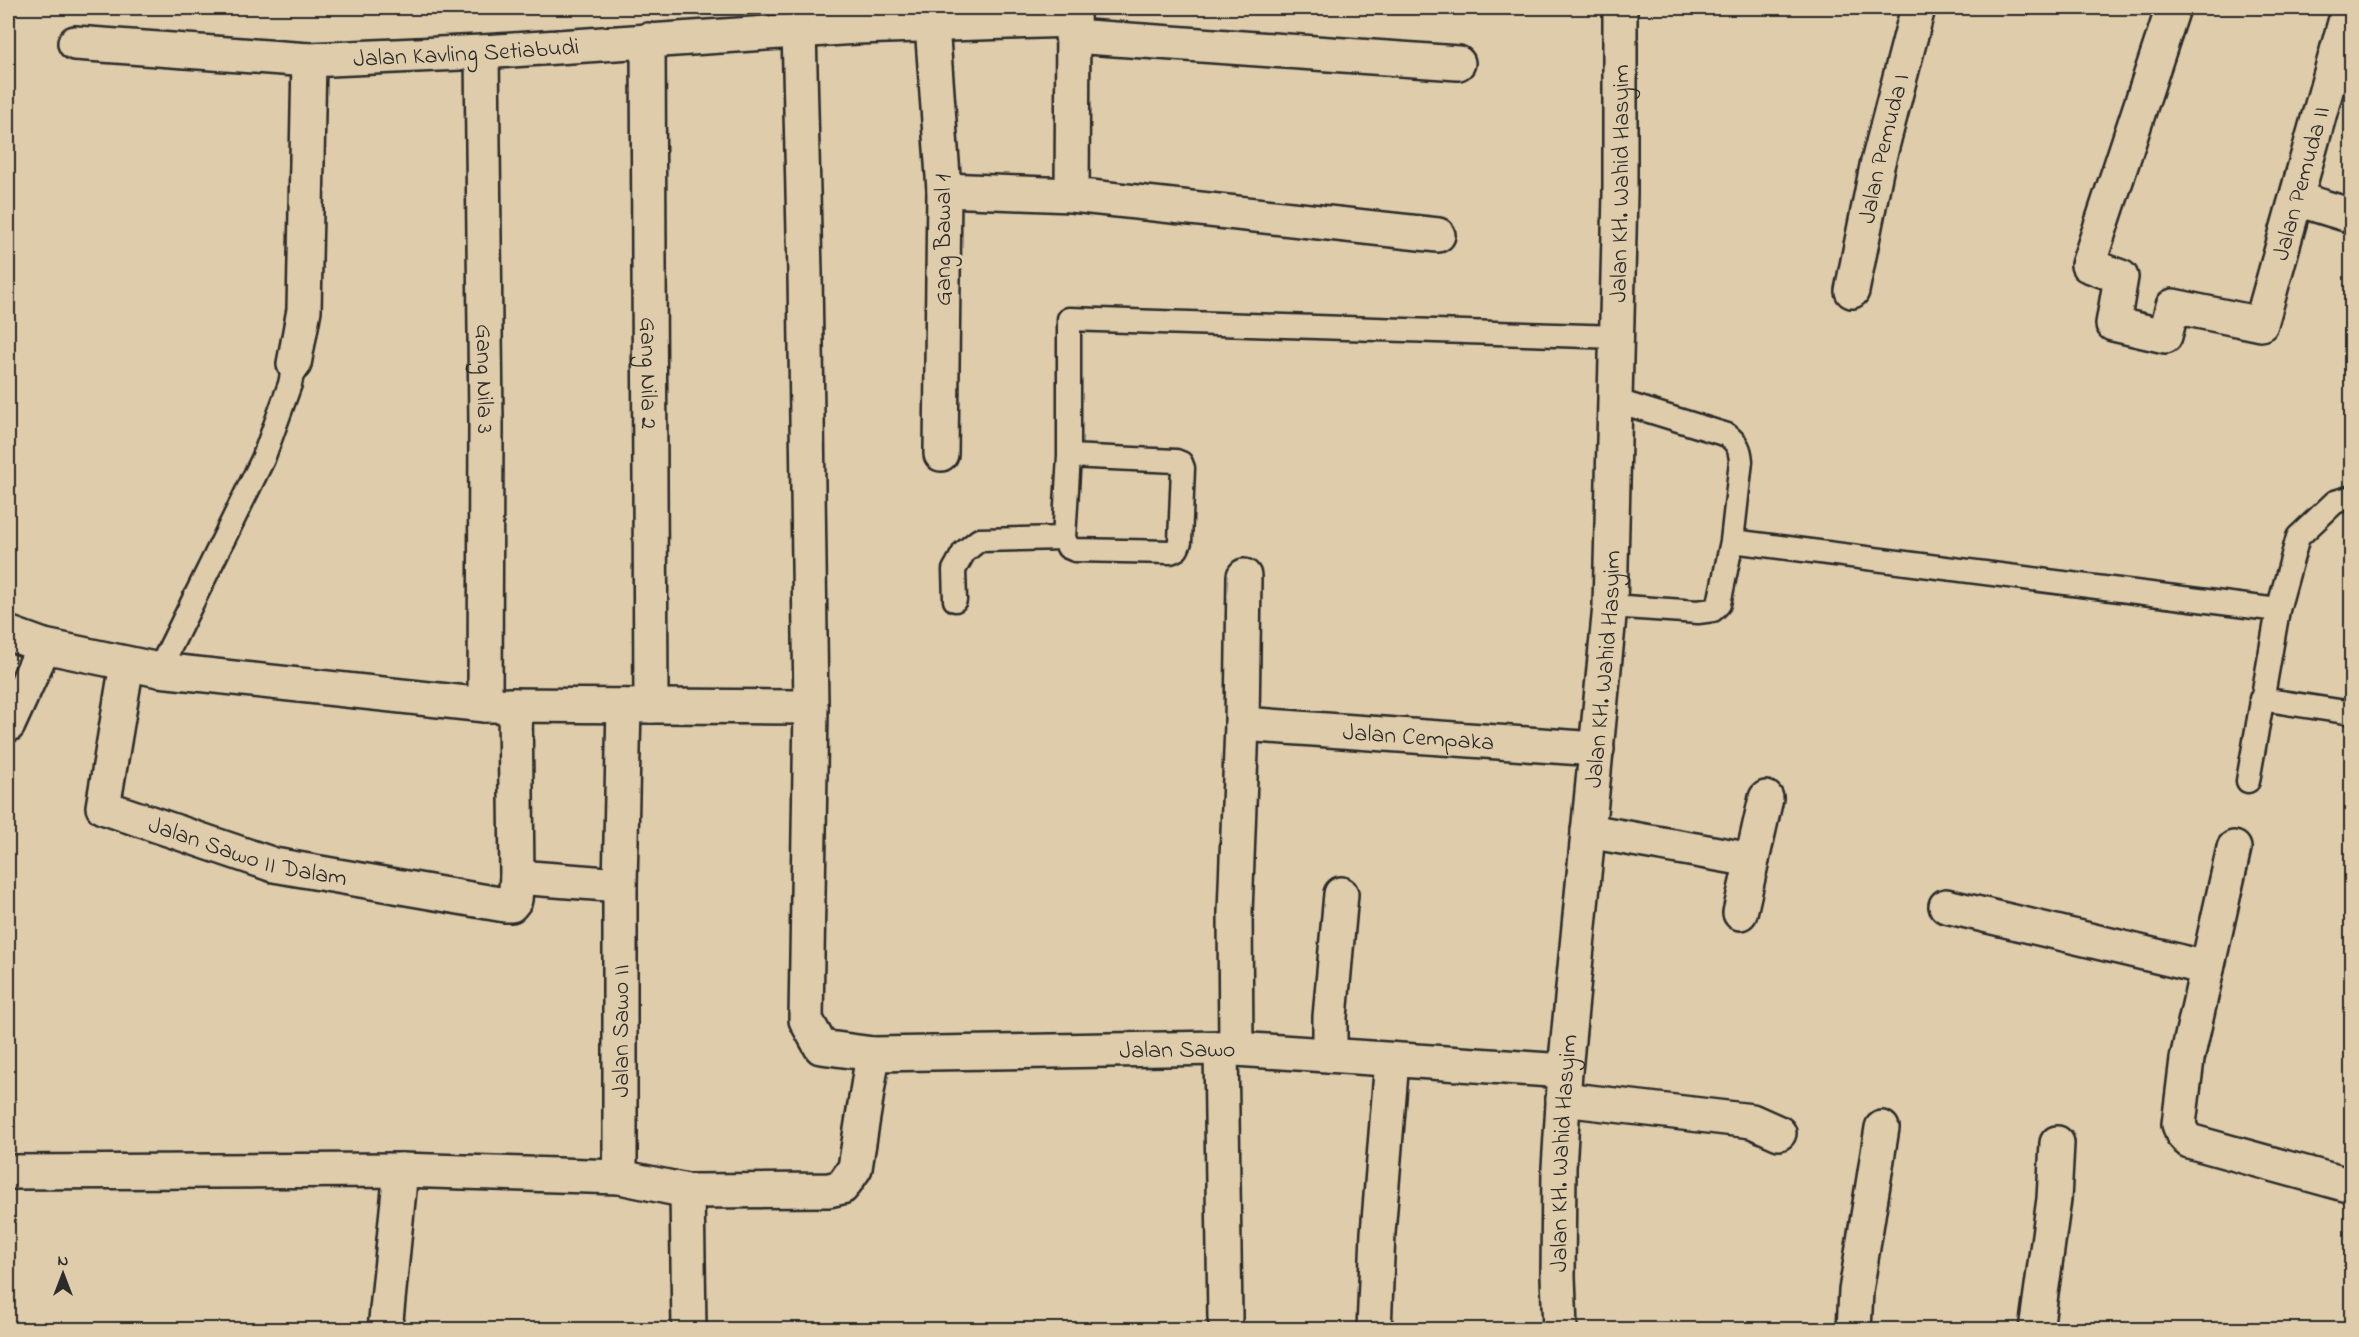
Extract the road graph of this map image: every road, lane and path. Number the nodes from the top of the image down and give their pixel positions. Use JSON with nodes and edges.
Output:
{"nodes":[{"id":1,"x":1620,"y":8,"type":"edge"},
{"id":2,"x":1918,"y":8,"type":"edge"},
{"id":3,"x":2173,"y":8,"type":"edge"},
{"id":4,"x":2349,"y":8,"type":"edge"},
{"id":5,"x":857,"y":17,"type":"edge"},
{"id":6,"x":1073,"y":21,"type":"edge"},
{"id":7,"x":932,"y":25,"type":"junction"},
{"id":8,"x":799,"y":30,"type":"junction"},
{"id":9,"x":648,"y":40,"type":"junction"},
{"id":10,"x":75,"y":44,"type":"dead end"},
{"id":11,"x":482,"y":52,"type":"junction"},
{"id":12,"x":309,"y":60,"type":"junction"},
{"id":13,"x":1458,"y":63,"type":"dead end"},
{"id":14,"x":944,"y":190,"type":"junction"},
{"id":15,"x":1072,"y":195,"type":"junction"},
{"id":16,"x":2296,"y":199,"type":"junction"},
{"id":17,"x":2352,"y":216,"type":"edge"},
{"id":18,"x":1438,"y":236,"type":"dead end"},
{"id":19,"x":1852,"y":291,"type":"dead end"},
{"id":20,"x":1618,"y":337,"type":"junction"},
{"id":21,"x":292,"y":374,"type":"joint"},
{"id":22,"x":1617,"y":401,"type":"junction"},
{"id":23,"x":941,"y":454,"type":"dead end"},
{"id":24,"x":1069,"y":456,"type":"junction"},
{"id":25,"x":2352,"y":497,"type":"edge"},
{"id":26,"x":1064,"y":538,"type":"junction"},
{"id":27,"x":1732,"y":541,"type":"junction"},
{"id":28,"x":1244,"y":576,"type":"dead end"},
{"id":29,"x":955,"y":600,"type":"dead end"},
{"id":30,"x":1610,"y":606,"type":"junction"},
{"id":31,"x":2278,"y":610,"type":"junction"},
{"id":32,"x":8,"y":633,"type":"edge"},
{"id":33,"x":44,"y":646,"type":"junction"},
{"id":34,"x":167,"y":657,"type":"junction"},
{"id":35,"x":127,"y":664,"type":"junction"},
{"id":36,"x":2261,"y":699,"type":"junction"},
{"id":37,"x":500,"y":705,"type":"junction"},
{"id":38,"x":638,"y":706,"type":"junction"},
{"id":39,"x":811,"y":707,"type":"junction"},
{"id":40,"x":2352,"y":713,"type":"edge"},
{"id":41,"x":1242,"y":724,"type":"junction"},
{"id":42,"x":8,"y":725,"type":"edge"},
{"id":43,"x":1597,"y":749,"type":"junction"},
{"id":44,"x":2248,"y":781,"type":"dead end"},
{"id":45,"x":1766,"y":798,"type":"dead end"},
{"id":46,"x":1588,"y":831,"type":"junction"},
{"id":47,"x":2234,"y":848,"type":"dead end"},
{"id":48,"x":1752,"y":860,"type":"junction"},
{"id":49,"x":517,"y":877,"type":"junction"},
{"id":50,"x":620,"y":885,"type":"junction"},
{"id":51,"x":1341,"y":894,"type":"dead end"},
{"id":52,"x":1946,"y":906,"type":"dead end"},
{"id":53,"x":1740,"y":913,"type":"dead end"},
{"id":54,"x":2207,"y":968,"type":"junction"},
{"id":55,"x":1229,"y":1049,"type":"junction"},
{"id":56,"x":873,"y":1054,"type":"junction"},
{"id":57,"x":1330,"y":1055,"type":"junction"},
{"id":58,"x":1392,"y":1060,"type":"junction"},
{"id":59,"x":1564,"y":1085,"type":"junction"},
{"id":60,"x":1882,"y":1128,"type":"dead end"},
{"id":61,"x":1779,"y":1133,"type":"dead end"},
{"id":62,"x":2057,"y":1143,"type":"dead end"},
{"id":63,"x":401,"y":1170,"type":"junction"},
{"id":64,"x":8,"y":1172,"type":"edge"},
{"id":65,"x":620,"y":1177,"type":"junction"},
{"id":66,"x":2352,"y":1185,"type":"edge"},
{"id":67,"x":687,"y":1191,"type":"junction"},
{"id":68,"x":1225,"y":1318,"type":"dead end"},
{"id":69,"x":385,"y":1329,"type":"edge"},
{"id":70,"x":689,"y":1329,"type":"edge"},
{"id":71,"x":1374,"y":1329,"type":"edge"},
{"id":72,"x":1560,"y":1329,"type":"edge"},
{"id":73,"x":1854,"y":1329,"type":"edge"},
{"id":74,"x":2036,"y":1329,"type":"edge"}],
"edges":[{"from":1,"to":20,"type":"street","name":"Jalan KH. Wahid Hasyim"},
{"from":2,"to":19,"type":"street","name":"Jalan Pemuda I"},
{"from":3,"to":16,"type":"street","name":"Jalan Pemuda II"},
{"from":4,"to":16,"type":"street","name":"Jalan Pemuda II"},
{"from":5,"to":7,"type":"street","name":"Jalan Kavling Setiabudi"},
{"from":5,"to":8,"type":"street","name":"Jalan Kavling Setiabudi"},
{"from":6,"to":7,"type":"street","name":"Jalan Kavling Setiabudi"},
{"from":6,"to":13,"type":"street","name":"Jalan Kavling Setiabudi"},
{"from":6,"to":15,"type":"street"},
{"from":7,"to":14,"type":"street","name":"Gang Bawal 1"},
{"from":8,"to":9,"type":"street","name":"Jalan Kavling Setiabudi"},
{"from":8,"to":39,"type":"street"},
{"from":9,"to":11,"type":"street","name":"Jalan Kavling Setiabudi"},
{"from":9,"to":38,"type":"street","name":"Gang Nila 2"},
{"from":10,"to":12,"type":"street","name":"Jalan Kavling Setiabudi"},
{"from":11,"to":12,"type":"street","name":"Jalan Kavling Setiabudi"},
{"from":11,"to":37,"type":"street","name":"Gang Nila 3"},
{"from":12,"to":21,"type":"street"},
{"from":14,"to":15,"type":"street"},
{"from":14,"to":23,"type":"street","name":"Gang Bawal 1"},
{"from":15,"to":18,"type":"street"},
{"from":16,"to":17,"type":"street"},
{"from":20,"to":22,"type":"street","name":"Jalan KH. Wahid Hasyim"},
{"from":20,"to":24,"type":"lane"},
{"from":21,"to":34,"type":"lane"},
{"from":22,"to":27,"type":"lane"},
{"from":22,"to":30,"type":"street","name":"Jalan KH. Wahid Hasyim"},
{"from":24,"to":26,"type":"lane"},
{"from":24,"to":26,"type":"lane"},
{"from":25,"to":31,"type":"lane"},
{"from":26,"to":29,"type":"lane"},
{"from":27,"to":30,"type":"lane"},
{"from":27,"to":31,"type":"lane"},
{"from":28,"to":41,"type":"street"},
{"from":30,"to":43,"type":"street","name":"Jalan KH. Wahid Hasyim"},
{"from":31,"to":36,"type":"lane"},
{"from":32,"to":33,"type":"street"},
{"from":33,"to":35,"type":"street"},
{"from":33,"to":42,"type":"street"},
{"from":34,"to":35,"type":"street"},
{"from":34,"to":37,"type":"street"},
{"from":35,"to":49,"type":"street","name":"Jalan Sawo II Dalam"},
{"from":36,"to":40,"type":"lane"},
{"from":36,"to":44,"type":"lane"},
{"from":37,"to":38,"type":"street"},
{"from":37,"to":49,"type":"street","name":"Jalan Sawo II Dalam"},
{"from":38,"to":39,"type":"street"},
{"from":38,"to":50,"type":"street","name":"Gang Nila 2"},
{"from":39,"to":56,"type":"street","name":"Jalan Sawo"},
{"from":41,"to":43,"type":"street","name":"Jalan Cempaka"},
{"from":41,"to":55,"type":"street"},
{"from":43,"to":46,"type":"street","name":"Jalan KH. Wahid Hasyim"},
{"from":45,"to":48,"type":"street"},
{"from":46,"to":48,"type":"street"},
{"from":46,"to":59,"type":"street","name":"Jalan KH. Wahid Hasyim"},
{"from":47,"to":54,"type":"street"},
{"from":48,"to":53,"type":"street"},
{"from":49,"to":50,"type":"street"},
{"from":50,"to":65,"type":"street","name":"Jalan Sawo II"},
{"from":51,"to":57,"type":"street"},
{"from":52,"to":54,"type":"street"},
{"from":54,"to":66,"type":"street"},
{"from":55,"to":56,"type":"street","name":"Jalan Sawo"},
{"from":55,"to":57,"type":"street","name":"Jalan Sawo"},
{"from":55,"to":68,"type":"street"},
{"from":56,"to":67,"type":"street"},
{"from":57,"to":58,"type":"street","name":"Jalan Sawo"},
{"from":58,"to":59,"type":"street","name":"Jalan Sawo"},
{"from":58,"to":71,"type":"street"},
{"from":59,"to":61,"type":"street","name":"Jalan Sawo"},
{"from":59,"to":72,"type":"street","name":"Jalan KH. Wahid Hasyim"},
{"from":60,"to":73,"type":"street"},
{"from":62,"to":74,"type":"street"},
{"from":63,"to":64,"type":"street"},
{"from":63,"to":65,"type":"street"},
{"from":63,"to":69,"type":"street"},
{"from":65,"to":67,"type":"street"},
{"from":67,"to":70,"type":"street"}]}
